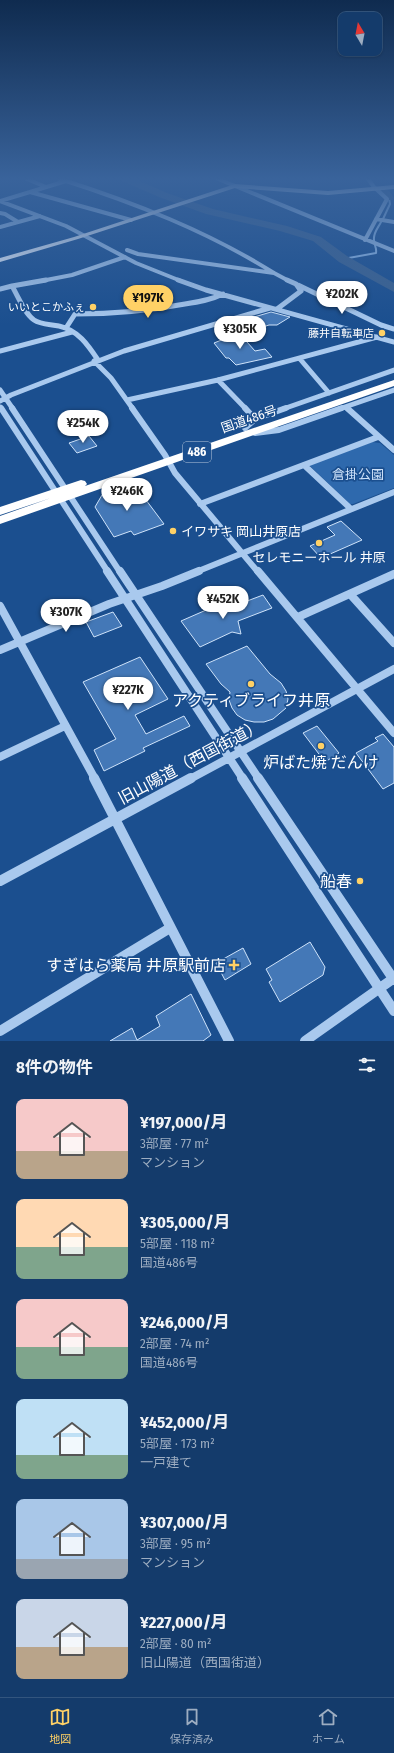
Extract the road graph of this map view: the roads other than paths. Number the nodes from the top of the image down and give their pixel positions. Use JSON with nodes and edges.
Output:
{"nodes":[{"id":1,"x":69,"y":228,"type":"edge"},
{"id":2,"x":107,"y":228,"type":"edge"},
{"id":3,"x":190,"y":228,"type":"edge"},
{"id":4,"x":336,"y":228,"type":"edge"},
{"id":5,"x":372,"y":228,"type":"edge"},
{"id":6,"x":84,"y":235,"type":"junction"},
{"id":7,"x":366,"y":240,"type":"junction"},
{"id":8,"x":127,"y":250,"type":"dead end"},
{"id":9,"x":394,"y":251,"type":"edge"},
{"id":10,"x":125,"y":257,"type":"junction"},
{"id":11,"x":0,"y":260,"type":"edge"},
{"id":12,"x":274,"y":274,"type":"junction"},
{"id":13,"x":296,"y":284,"type":"junction"},
{"id":14,"x":12,"y":286,"type":"junction"},
{"id":15,"x":0,"y":289,"type":"edge"},
{"id":16,"x":223,"y":294,"type":"junction"},
{"id":17,"x":270,"y":307,"type":"junction"},
{"id":18,"x":277,"y":309,"type":"junction"},
{"id":19,"x":66,"y":328,"type":"junction"},
{"id":20,"x":394,"y":329,"type":"edge"},
{"id":21,"x":72,"y":332,"type":"junction"},
{"id":22,"x":377,"y":337,"type":"junction"},
{"id":23,"x":394,"y":342,"type":"edge"},
{"id":24,"x":0,"y":351,"type":"edge"},
{"id":25,"x":300,"y":359,"type":"junction"},
{"id":26,"x":96,"y":361,"type":"junction"},
{"id":27,"x":394,"y":370,"type":"edge"},
{"id":28,"x":394,"y":377,"type":"edge"},
{"id":29,"x":218,"y":380,"type":"junction"},
{"id":30,"x":394,"y":383,"type":"edge"},
{"id":31,"x":0,"y":390,"type":"edge"},
{"id":32,"x":394,"y":390,"type":"edge"},
{"id":33,"x":329,"y":393,"type":"junction"},
{"id":34,"x":3,"y":400,"type":"edge"},
{"id":35,"x":127,"y":400,"type":"junction"},
{"id":36,"x":0,"y":407,"type":"edge"},
{"id":37,"x":346,"y":407,"type":"junction"},
{"id":38,"x":255,"y":419,"type":"junction"},
{"id":39,"x":248,"y":431,"type":"junction"},
{"id":40,"x":378,"y":437,"type":"junction"},
{"id":41,"x":394,"y":450,"type":"edge"},
{"id":42,"x":166,"y":458,"type":"junction"},
{"id":43,"x":304,"y":464,"type":"junction"},
{"id":44,"x":394,"y":492,"type":"edge"},
{"id":45,"x":63,"y":494,"type":"junction"},
{"id":46,"x":200,"y":504,"type":"junction"},
{"id":47,"x":351,"y":509,"type":"junction"},
{"id":48,"x":0,"y":511,"type":"edge"},
{"id":49,"x":0,"y":520,"type":"edge"},
{"id":50,"x":243,"y":553,"type":"junction"},
{"id":51,"x":394,"y":574,"type":"edge"},
{"id":52,"x":350,"y":594,"type":"junction"},
{"id":53,"x":136,"y":596,"type":"junction"},
{"id":54,"x":126,"y":599,"type":"junction"},
{"id":55,"x":0,"y":606,"type":"edge"},
{"id":56,"x":298,"y":617,"type":"junction"},
{"id":57,"x":20,"y":642,"type":"junction"},
{"id":58,"x":394,"y":643,"type":"edge"},
{"id":59,"x":0,"y":650,"type":"edge"},
{"id":60,"x":394,"y":669,"type":"edge"},
{"id":61,"x":356,"y":689,"type":"junction"},
{"id":62,"x":65,"y":726,"type":"junction"},
{"id":63,"x":394,"y":733,"type":"edge"},
{"id":64,"x":242,"y":752,"type":"junction"},
{"id":65,"x":0,"y":757,"type":"edge"},
{"id":66,"x":230,"y":758,"type":"junction"},
{"id":67,"x":116,"y":818,"type":"junction"},
{"id":68,"x":0,"y":881,"type":"edge"},
{"id":69,"x":170,"y":928,"type":"junction"},
{"id":70,"x":394,"y":979,"type":"edge"},
{"id":71,"x":379,"y":988,"type":"junction"},
{"id":72,"x":394,"y":1011,"type":"edge"},
{"id":73,"x":0,"y":1031,"type":"edge"},
{"id":74,"x":229,"y":1041,"type":"edge"},
{"id":75,"x":305,"y":1041,"type":"edge"}],
"edges":[{"from":1,"to":6,"type":"street"},
{"from":2,"to":6,"type":"main road"},
{"from":3,"to":12,"type":"street"},
{"from":4,"to":7,"type":"street"},
{"from":5,"to":7,"type":"street"},
{"from":6,"to":10,"type":"street"},
{"from":6,"to":11,"type":"main road"},
{"from":7,"to":9,"type":"street"},
{"from":8,"to":12,"type":"street"},
{"from":10,"to":14,"type":"street"},
{"from":10,"to":16,"type":"street"},
{"from":12,"to":13,"type":"street"},
{"from":13,"to":18,"type":"street"},
{"from":13,"to":20,"type":"street"},
{"from":14,"to":15,"type":"street"},
{"from":14,"to":19,"type":"street"},
{"from":16,"to":17,"type":"street"},
{"from":16,"to":19,"type":"street"},
{"from":17,"to":18,"type":"street"},
{"from":17,"to":26,"type":"street"},
{"from":18,"to":22,"type":"street"},
{"from":19,"to":21,"type":"street"},
{"from":21,"to":24,"type":"street"},
{"from":21,"to":26,"type":"street"},
{"from":22,"to":23,"type":"street"},
{"from":22,"to":25,"type":"street"},
{"from":25,"to":29,"type":"street"},
{"from":25,"to":33,"type":"street"},
{"from":26,"to":34,"type":"street"},
{"from":26,"to":35,"type":"street"},
{"from":27,"to":33,"type":"street"},
{"from":28,"to":39,"type":"highway","name":"国道486号","number":"486"},
{"from":29,"to":35,"type":"street"},
{"from":29,"to":38,"type":"street"},
{"from":30,"to":39,"type":"highway","name":"国道486号","number":"486"},
{"from":31,"to":34,"type":"street"},
{"from":32,"to":37,"type":"street"},
{"from":33,"to":38,"type":"street"},
{"from":34,"to":45,"type":"street"},
{"from":35,"to":42,"type":"street"},
{"from":36,"to":45,"type":"street"},
{"from":37,"to":39,"type":"street"},
{"from":37,"to":40,"type":"street"},
{"from":38,"to":39,"type":"street"},
{"from":39,"to":42,"type":"highway","name":"国道486号","number":"486"},
{"from":40,"to":41,"type":"street"},
{"from":40,"to":43,"type":"street"},
{"from":42,"to":45,"type":"highway","name":"国道486号","number":"486"},
{"from":42,"to":46,"type":"street"},
{"from":43,"to":46,"type":"street"},
{"from":43,"to":47,"type":"street"},
{"from":44,"to":47,"type":"street"},
{"from":45,"to":48,"type":"highway","name":"国道486号","number":"486"},
{"from":45,"to":49,"type":"highway","name":"国道486号","number":"486"},
{"from":45,"to":53,"type":"street"},
{"from":45,"to":54,"type":"street"},
{"from":46,"to":50,"type":"street"},
{"from":47,"to":50,"type":"street"},
{"from":50,"to":53,"type":"street"},
{"from":50,"to":56,"type":"street"},
{"from":51,"to":52,"type":"street"},
{"from":52,"to":56,"type":"street"},
{"from":52,"to":58,"type":"street"},
{"from":53,"to":54,"type":"street"},
{"from":53,"to":64,"type":"street"},
{"from":54,"to":57,"type":"street"},
{"from":54,"to":66,"type":"street"},
{"from":55,"to":57,"type":"street"},
{"from":56,"to":61,"type":"street"},
{"from":57,"to":59,"type":"street"},
{"from":57,"to":62,"type":"street"},
{"from":60,"to":61,"type":"street","name":"旧山陽道（西国街道）"},
{"from":61,"to":63,"type":"street"},
{"from":61,"to":64,"type":"street","name":"旧山陽道（西国街道）"},
{"from":62,"to":65,"type":"street"},
{"from":62,"to":67,"type":"street"},
{"from":64,"to":66,"type":"street","name":"旧山陽道（西国街道）"},
{"from":64,"to":70,"type":"street"},
{"from":66,"to":67,"type":"street","name":"旧山陽道（西国街道）"},
{"from":66,"to":71,"type":"street"},
{"from":67,"to":68,"type":"street","name":"旧山陽道（西国街道）"},
{"from":67,"to":69,"type":"street"},
{"from":69,"to":73,"type":"street"},
{"from":69,"to":74,"type":"street"},
{"from":70,"to":71,"type":"street"},
{"from":71,"to":72,"type":"street"},
{"from":71,"to":75,"type":"street"}]}
